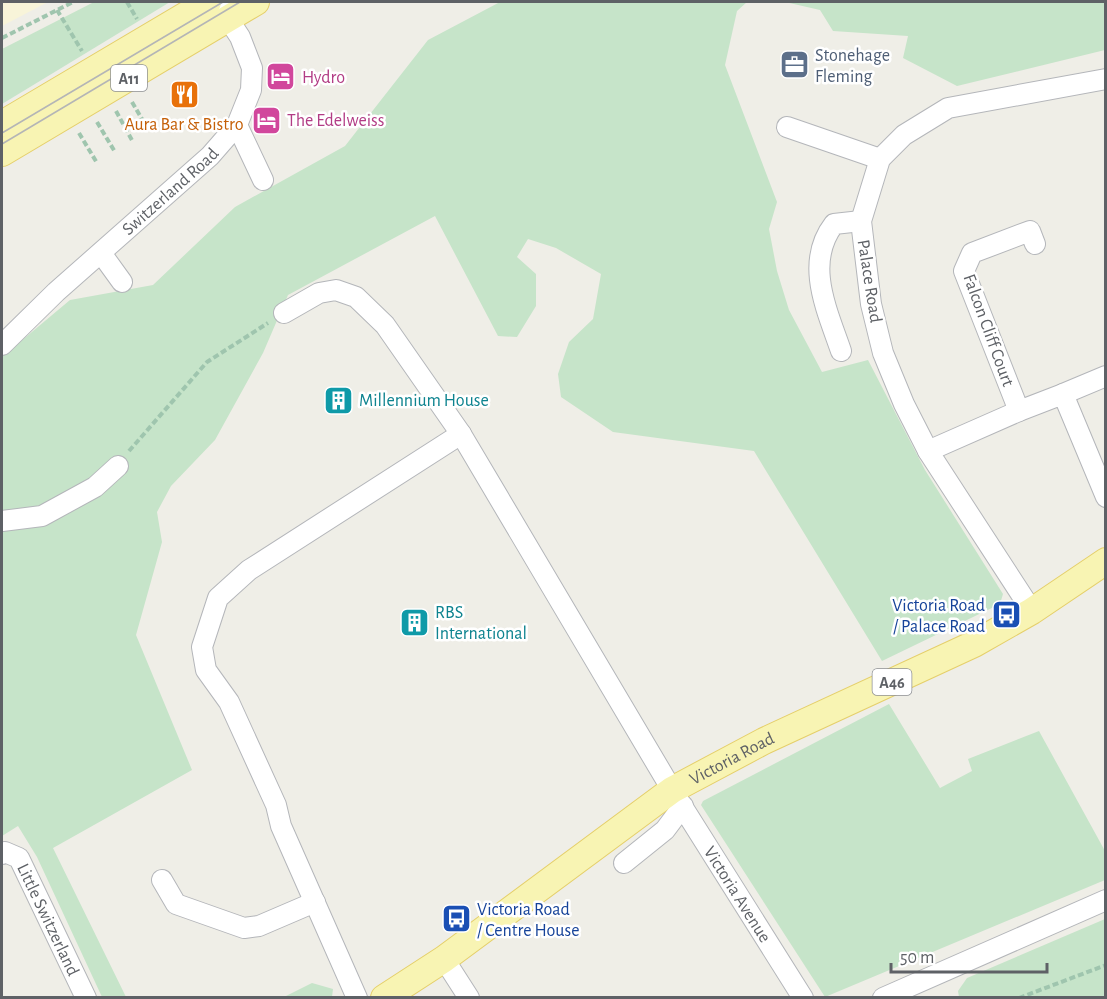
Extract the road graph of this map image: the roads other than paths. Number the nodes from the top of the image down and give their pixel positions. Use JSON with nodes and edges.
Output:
{"nodes":[{"id":1,"x":208,"y":2,"type":"edge"},
{"id":2,"x":256,"y":2,"type":"edge"},
{"id":3,"x":222,"y":10,"type":"edge"},
{"id":4,"x":1106,"y":79,"type":"edge"},
{"id":5,"x":2,"y":124,"type":"edge"},
{"id":6,"x":237,"y":125,"type":"junction"},
{"id":7,"x":787,"y":127,"type":"dead end"},
{"id":8,"x":2,"y":153,"type":"edge"},
{"id":9,"x":880,"y":159,"type":"junction"},
{"id":10,"x":263,"y":180,"type":"dead end"},
{"id":11,"x":861,"y":221,"type":"junction"},
{"id":12,"x":1035,"y":244,"type":"dead end"},
{"id":13,"x":101,"y":253,"type":"junction"},
{"id":14,"x":122,"y":282,"type":"dead end"},
{"id":15,"x":284,"y":313,"type":"road end"},
{"id":16,"x":2,"y":345,"type":"edge"},
{"id":17,"x":841,"y":351,"type":"dead end"},
{"id":18,"x":1106,"y":376,"type":"edge"},
{"id":19,"x":1063,"y":394,"type":"junction"},
{"id":20,"x":1019,"y":411,"type":"junction"},
{"id":21,"x":461,"y":434,"type":"junction"},
{"id":22,"x":928,"y":451,"type":"junction"},
{"id":23,"x":118,"y":466,"type":"road end"},
{"id":24,"x":1106,"y":496,"type":"edge"},
{"id":25,"x":2,"y":521,"type":"edge"},
{"id":26,"x":1106,"y":561,"type":"edge"},
{"id":27,"x":1032,"y":611,"type":"junction"},
{"id":28,"x":677,"y":798,"type":"junction"},
{"id":29,"x":2,"y":854,"type":"edge"},
{"id":30,"x":624,"y":863,"type":"dead end"},
{"id":31,"x":162,"y":879,"type":"dead end"},
{"id":32,"x":1106,"y":900,"type":"edge"},
{"id":33,"x":315,"y":902,"type":"junction"},
{"id":34,"x":444,"y":959,"type":"junction"},
{"id":35,"x":925,"y":989,"type":"edge"},
{"id":36,"x":86,"y":998,"type":"edge"},
{"id":37,"x":357,"y":998,"type":"edge"},
{"id":38,"x":384,"y":998,"type":"edge"},
{"id":39,"x":469,"y":998,"type":"edge"},
{"id":40,"x":803,"y":998,"type":"edge"},
{"id":41,"x":883,"y":998,"type":"edge"}],
"edges":[{"from":1,"to":5,"type":"main road","number":"A11"},
{"from":2,"to":3,"type":"main road","number":"A11"},
{"from":3,"to":6,"type":"street","name":"Switzerland Road"},
{"from":3,"to":8,"type":"main road","number":"A11"},
{"from":4,"to":9,"type":"street","name":"Palace Road"},
{"from":6,"to":10,"type":"street"},
{"from":6,"to":13,"type":"street","name":"Switzerland Road"},
{"from":7,"to":9,"type":"street"},
{"from":9,"to":11,"type":"street","name":"Palace Road"},
{"from":11,"to":17,"type":"street"},
{"from":11,"to":22,"type":"street","name":"Palace Road"},
{"from":12,"to":20,"type":"street","name":"Falcon Cliff Court"},
{"from":13,"to":14,"type":"street"},
{"from":13,"to":16,"type":"street","name":"Switzerland Road"},
{"from":15,"to":21,"type":"street","name":"Victoria Avenue"},
{"from":18,"to":19,"type":"street","name":"Falcon Cliff Court"},
{"from":19,"to":20,"type":"street","name":"Falcon Cliff Court"},
{"from":19,"to":24,"type":"street"},
{"from":20,"to":22,"type":"street","name":"Falcon Cliff Court"},
{"from":21,"to":28,"type":"street","name":"Victoria Avenue"},
{"from":21,"to":33,"type":"street"},
{"from":22,"to":27,"type":"street","name":"Palace Road"},
{"from":23,"to":25,"type":"street"},
{"from":26,"to":27,"type":"main road","name":"Victoria Road","number":"A46"},
{"from":27,"to":28,"type":"main road","name":"Victoria Road","number":"A46"},
{"from":28,"to":30,"type":"street"},
{"from":28,"to":34,"type":"main road","name":"Victoria Road","number":"A46"},
{"from":28,"to":40,"type":"street","name":"Victoria Avenue"},
{"from":29,"to":36,"type":"street","name":"Little Switzerland"},
{"from":31,"to":33,"type":"street"},
{"from":32,"to":35,"type":"street"},
{"from":33,"to":37,"type":"street"},
{"from":34,"to":38,"type":"main road","name":"Victoria Road","number":"A46"},
{"from":34,"to":39,"type":"street"},
{"from":35,"to":41,"type":"street"}]}
